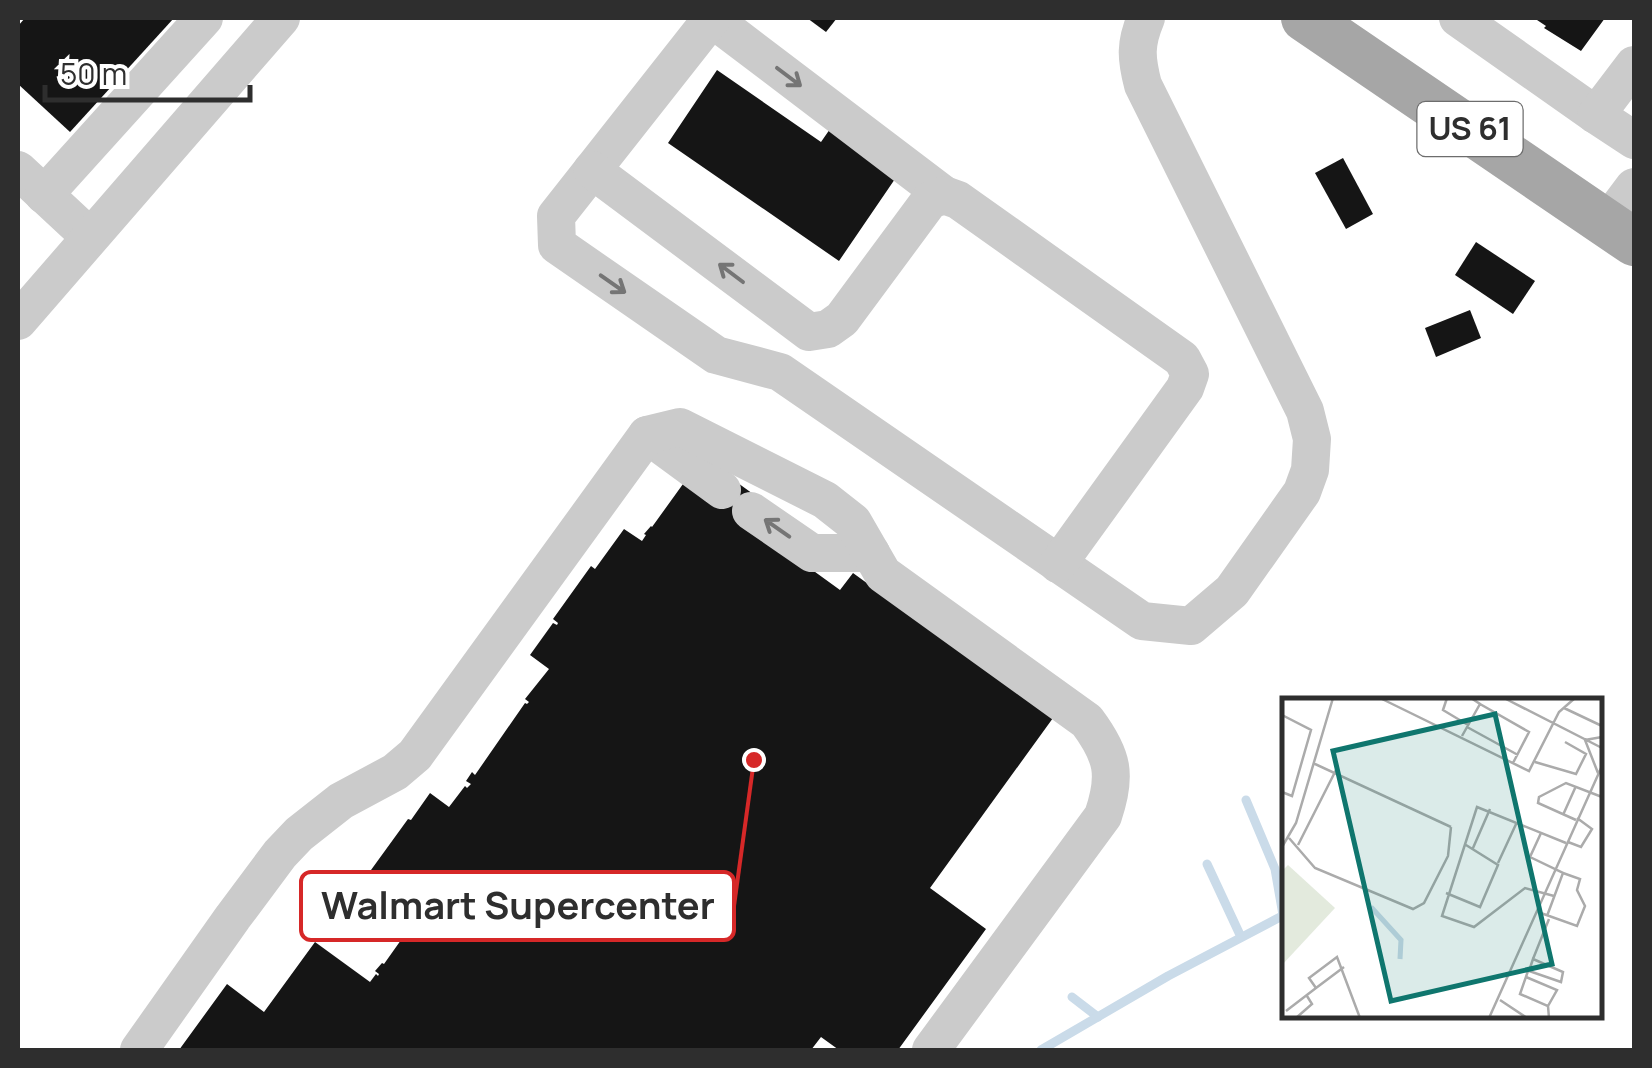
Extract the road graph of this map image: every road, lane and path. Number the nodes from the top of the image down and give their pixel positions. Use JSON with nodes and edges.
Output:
{"nodes":[{"id":1,"x":204,"y":18,"type":"edge"},
{"id":2,"x":280,"y":18,"type":"edge"},
{"id":3,"x":712,"y":18,"type":"edge"},
{"id":4,"x":1146,"y":18,"type":"edge"},
{"id":5,"x":1308,"y":18,"type":"edge"},
{"id":6,"x":1458,"y":18,"type":"edge"},
{"id":7,"x":1634,"y":64,"type":"edge"},
{"id":8,"x":1596,"y":115,"type":"junction"},
{"id":9,"x":1634,"y":140,"type":"edge"},
{"id":10,"x":592,"y":170,"type":"junction"},
{"id":11,"x":28,"y":187,"type":"edge"},
{"id":12,"x":944,"y":195,"type":"junction"},
{"id":13,"x":1628,"y":224,"type":"edge"},
{"id":14,"x":90,"y":237,"type":"junction"},
{"id":15,"x":18,"y":321,"type":"edge"},
{"id":16,"x":808,"y":332,"type":"junction"},
{"id":17,"x":780,"y":372,"type":"junction"},
{"id":18,"x":647,"y":435,"type":"junction"},
{"id":19,"x":871,"y":553,"type":"junction"},
{"id":20,"x":1058,"y":564,"type":"junction"},
{"id":21,"x":139,"y":1050,"type":"edge"},
{"id":22,"x":931,"y":1050,"type":"edge"}],
"edges":[{"from":1,"to":11,"type":"lane"},
{"from":2,"to":14,"type":"lane"},
{"from":3,"to":10,"type":"lane"},
{"from":3,"to":12,"type":"lane","one_way":true},
{"from":4,"to":20,"type":"lane"},
{"from":5,"to":13,"type":"main road","number":"US 61"},
{"from":6,"to":8,"type":"lane"},
{"from":7,"to":8,"type":"lane"},
{"from":8,"to":9,"type":"lane"},
{"from":16,"to":10,"type":"lane","one_way":true},
{"from":10,"to":17,"type":"lane","one_way":true},
{"from":11,"to":14,"type":"lane"},
{"from":12,"to":16,"type":"lane"},
{"from":12,"to":20,"type":"lane"},
{"from":14,"to":15,"type":"lane"},
{"from":16,"to":17,"type":"lane"},
{"from":17,"to":20,"type":"lane"},
{"from":19,"to":18,"type":"lane","one_way":true},
{"from":18,"to":19,"type":"lane"},
{"from":18,"to":21,"type":"lane"},
{"from":19,"to":22,"type":"lane"}]}
